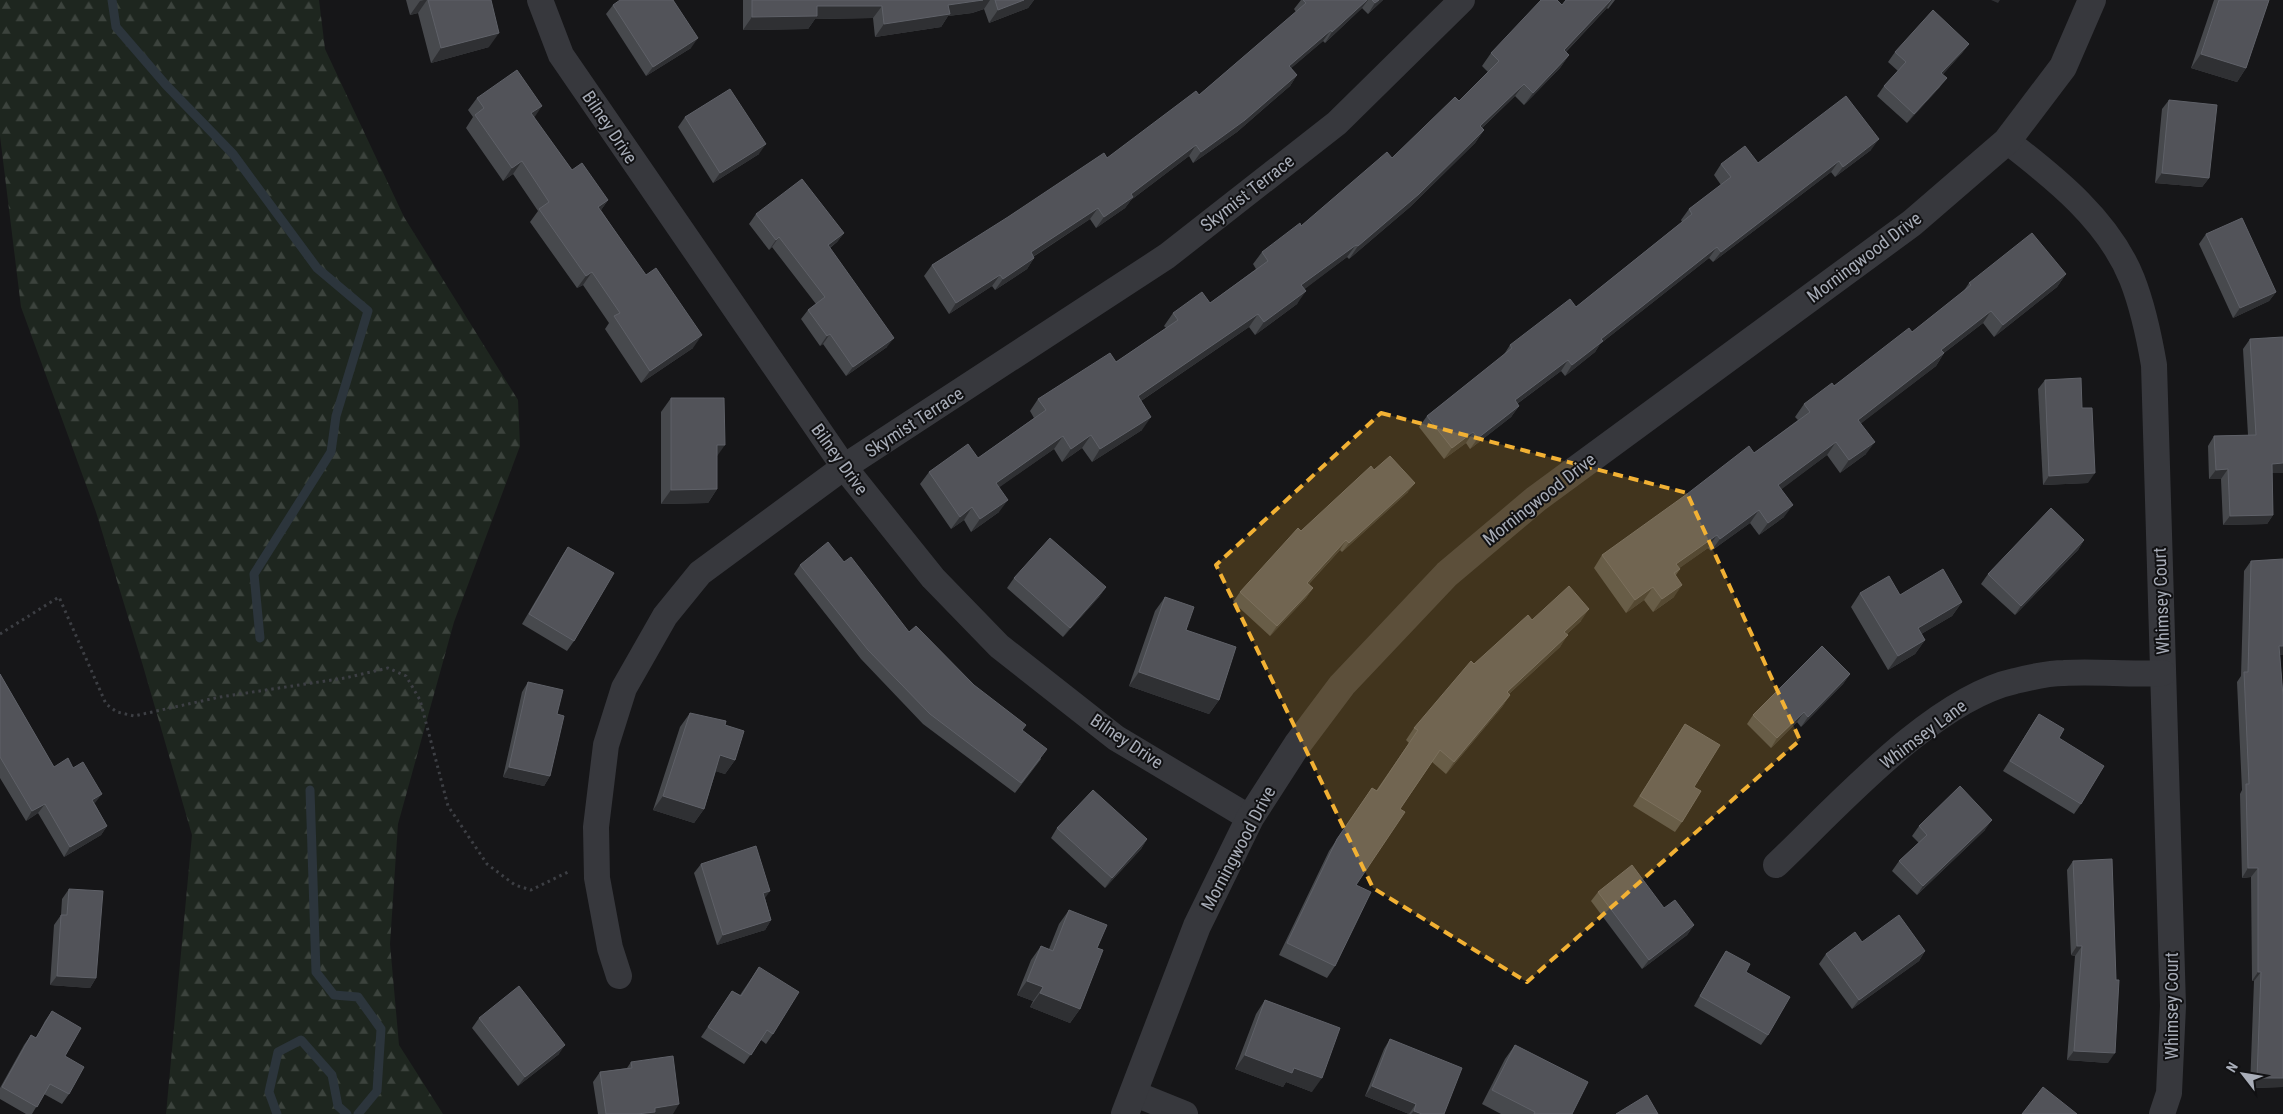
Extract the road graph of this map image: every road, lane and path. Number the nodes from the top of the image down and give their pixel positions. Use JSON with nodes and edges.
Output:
{"nodes":[{"id":1,"x":540,"y":0,"type":"edge"},
{"id":2,"x":1462,"y":0,"type":"edge"},
{"id":3,"x":2092,"y":0,"type":"edge"},
{"id":4,"x":2007,"y":141,"type":"junction"},
{"id":5,"x":844,"y":467,"type":"junction"},
{"id":6,"x":0,"y":634,"type":"edge"},
{"id":7,"x":2163,"y":673,"type":"junction"},
{"id":8,"x":1250,"y":818,"type":"junction"},
{"id":9,"x":1776,"y":865,"type":"dead end"},
{"id":10,"x":570,"y":871,"type":"dead end"},
{"id":11,"x":618,"y":976,"type":"dead end"},
{"id":12,"x":1129,"y":1104,"type":"edge"},
{"id":13,"x":1185,"y":1114,"type":"edge"},
{"id":14,"x":2162,"y":1114,"type":"edge"}],
"edges":[{"from":1,"to":5,"type":"street","name":"Bilney Drive"},
{"from":2,"to":5,"type":"street","name":"Skymist Terrace"},
{"from":3,"to":4,"type":"street","name":"Morningwood Drive"},
{"from":4,"to":7,"type":"street","name":"Whimsey Court"},
{"from":4,"to":8,"type":"street","name":"Morningwood Drive"},
{"from":5,"to":8,"type":"street","name":"Bilney Drive"},
{"from":5,"to":11,"type":"street","name":"Skymist Terrace"},
{"from":6,"to":10,"type":"path"},
{"from":7,"to":9,"type":"street","name":"Whimsey Lane"},
{"from":7,"to":14,"type":"street","name":"Whimsey Court"},
{"from":8,"to":12,"type":"street","name":"Morningwood Drive"},
{"from":12,"to":13,"type":"street"}]}
